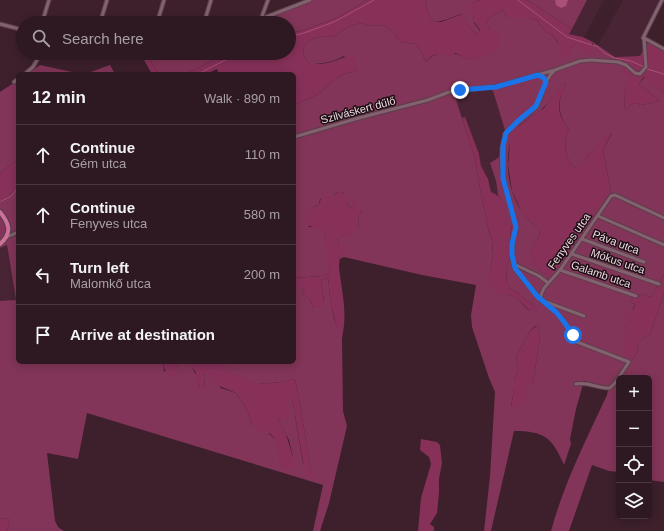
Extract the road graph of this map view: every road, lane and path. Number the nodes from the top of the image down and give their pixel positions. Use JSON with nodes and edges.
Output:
{"nodes":[{"id":1,"x":49,"y":0,"type":"edge"},
{"id":2,"x":107,"y":0,"type":"edge"},
{"id":3,"x":164,"y":0,"type":"edge"},
{"id":4,"x":211,"y":0,"type":"edge"},
{"id":5,"x":268,"y":0,"type":"edge"},
{"id":6,"x":310,"y":0,"type":"edge"},
{"id":7,"x":662,"y":0,"type":"edge"},
{"id":8,"x":44,"y":16,"type":"edge"},
{"id":9,"x":102,"y":16,"type":"edge"},
{"id":10,"x":159,"y":16,"type":"edge"},
{"id":11,"x":206,"y":16,"type":"edge"},
{"id":12,"x":262,"y":16,"type":"edge"},
{"id":13,"x":266,"y":16,"type":"edge"},
{"id":14,"x":0,"y":24,"type":"edge"},
{"id":15,"x":16,"y":28,"type":"edge"},
{"id":16,"x":643,"y":40,"type":"junction"},
{"id":17,"x":664,"y":50,"type":"edge"},
{"id":18,"x":37,"y":60,"type":"edge"},
{"id":19,"x":555,"y":70,"type":"junction"},
{"id":20,"x":27,"y":72,"type":"edge"},
{"id":21,"x":538,"y":75,"type":"junction"},
{"id":22,"x":546,"y":82,"type":"junction"},
{"id":23,"x":296,"y":136,"type":"edge"},
{"id":24,"x":0,"y":212,"type":"edge"},
{"id":25,"x":598,"y":216,"type":"junction"},
{"id":26,"x":664,"y":218,"type":"edge"},
{"id":27,"x":16,"y":233,"type":"edge"},
{"id":28,"x":7,"y":236,"type":"junction"},
{"id":29,"x":582,"y":239,"type":"junction"},
{"id":30,"x":0,"y":244,"type":"edge"},
{"id":31,"x":664,"y":245,"type":"edge"},
{"id":32,"x":572,"y":254,"type":"junction"},
{"id":33,"x":644,"y":262,"type":"dead end"},
{"id":34,"x":513,"y":264,"type":"junction"},
{"id":35,"x":560,"y":270,"type":"junction"},
{"id":36,"x":548,"y":282,"type":"junction"},
{"id":37,"x":659,"y":284,"type":"dead end"},
{"id":38,"x":636,"y":296,"type":"dead end"},
{"id":39,"x":541,"y":300,"type":"junction"},
{"id":40,"x":584,"y":316,"type":"dead end"},
{"id":41,"x":576,"y":384,"type":"dead end"}],
"edges":[{"from":1,"to":8,"type":"street"},
{"from":2,"to":9,"type":"street"},
{"from":3,"to":10,"type":"street"},
{"from":4,"to":11,"type":"street"},
{"from":5,"to":12,"type":"street"},
{"from":6,"to":13,"type":"street"},
{"from":7,"to":16,"type":"street"},
{"from":14,"to":15,"type":"street"},
{"from":16,"to":17,"type":"street"},
{"from":16,"to":19,"type":"street","name":"Szilváskert dűlő"},
{"from":18,"to":20,"type":"street"},
{"from":19,"to":21,"type":"street","name":"Szilváskert dűlő"},
{"from":19,"to":22,"type":"street"},
{"from":21,"to":22,"type":"street"},
{"from":21,"to":23,"type":"street","name":"Szilváskert dűlő"},
{"from":22,"to":34,"type":"street"},
{"from":24,"to":28,"type":"main road"},
{"from":25,"to":26,"type":"street","name":"Fenyves utca"},
{"from":25,"to":29,"type":"street","name":"Fenyves utca"},
{"from":25,"to":31,"type":"street"},
{"from":27,"to":28,"type":"street"},
{"from":28,"to":30,"type":"main road"},
{"from":29,"to":32,"type":"street","name":"Fenyves utca"},
{"from":29,"to":33,"type":"street","name":"Páva utca"},
{"from":32,"to":35,"type":"street","name":"Fenyves utca"},
{"from":32,"to":37,"type":"street","name":"Mókus utca"},
{"from":34,"to":36,"type":"street","name":"Fenyves utca"},
{"from":34,"to":39,"type":"street"},
{"from":35,"to":36,"type":"street","name":"Fenyves utca"},
{"from":35,"to":38,"type":"street","name":"Galamb utca"},
{"from":36,"to":39,"type":"street"},
{"from":39,"to":40,"type":"street"},
{"from":39,"to":41,"type":"street"}]}
